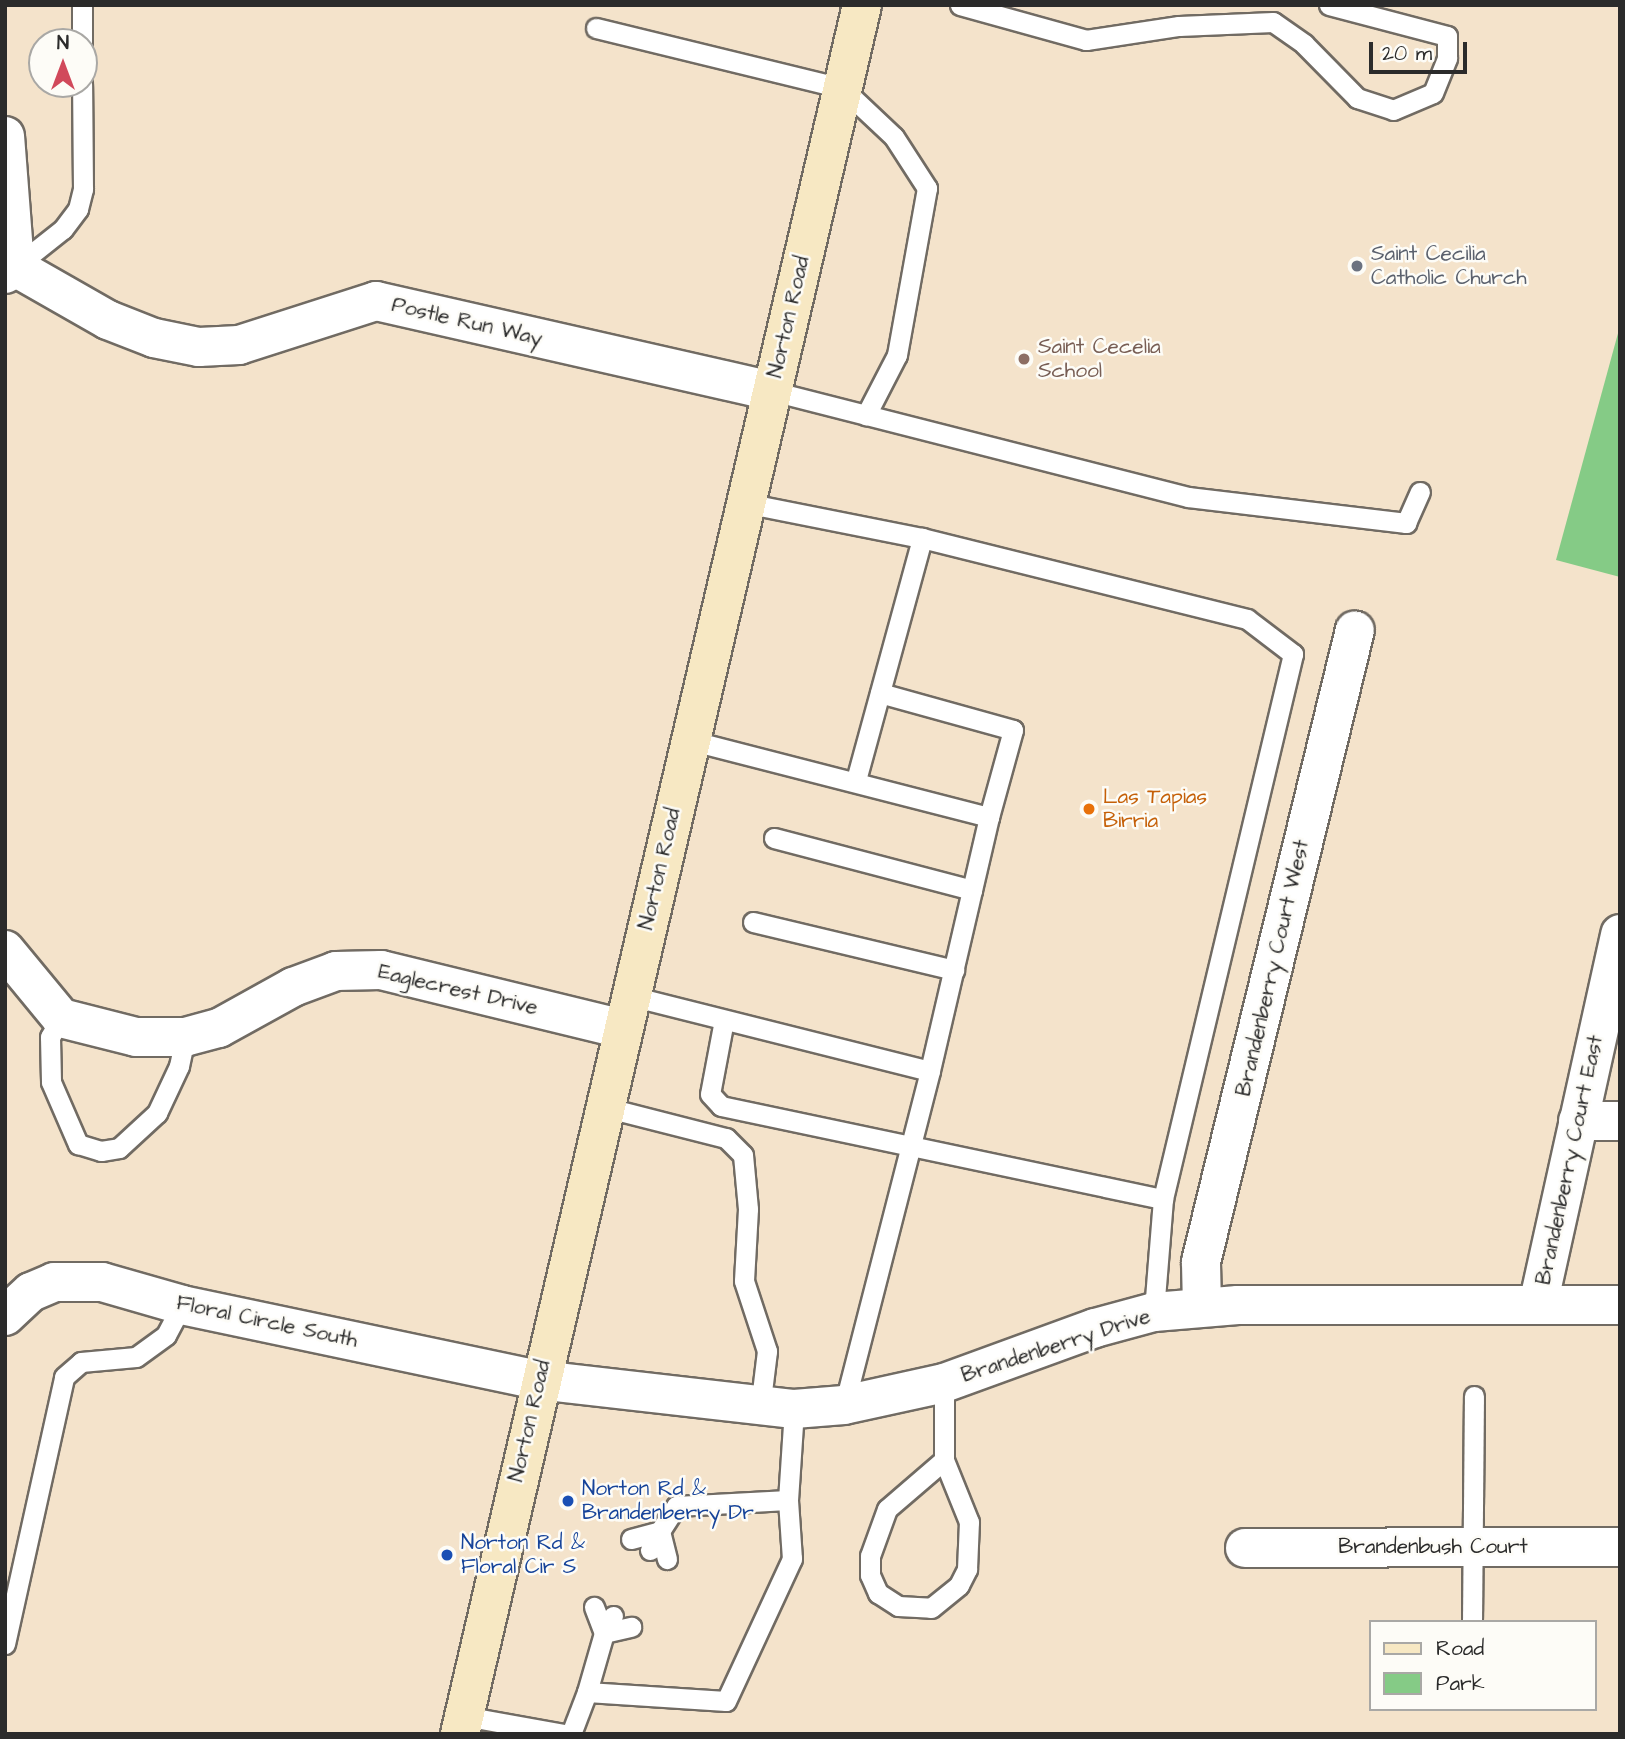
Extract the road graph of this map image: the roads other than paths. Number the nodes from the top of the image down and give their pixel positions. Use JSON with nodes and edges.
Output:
{"nodes":[{"id":1,"x":82,"y":5,"type":"edge"},
{"id":2,"x":862,"y":5,"type":"edge"},
{"id":3,"x":960,"y":5,"type":"edge"},
{"id":4,"x":1329,"y":5,"type":"edge"},
{"id":5,"x":82,"y":28,"type":"edge"},
{"id":6,"x":596,"y":28,"type":"dead end"},
{"id":7,"x":842,"y":88,"type":"junction"},
{"id":8,"x":82,"y":98,"type":"edge"},
{"id":9,"x":5,"y":136,"type":"edge"},
{"id":10,"x":10,"y":270,"type":"edge"},
{"id":11,"x":772,"y":391,"type":"junction"},
{"id":12,"x":866,"y":415,"type":"junction"},
{"id":13,"x":1420,"y":492,"type":"dead end"},
{"id":14,"x":745,"y":503,"type":"junction"},
{"id":15,"x":922,"y":538,"type":"junction"},
{"id":16,"x":1355,"y":630,"type":"dead end"},
{"id":17,"x":880,"y":693,"type":"junction"},
{"id":18,"x":689,"y":740,"type":"junction"},
{"id":19,"x":856,"y":780,"type":"junction"},
{"id":20,"x":989,"y":817,"type":"junction"},
{"id":21,"x":774,"y":838,"type":"dead end"},
{"id":22,"x":972,"y":890,"type":"junction"},
{"id":23,"x":753,"y":922,"type":"dead end"},
{"id":24,"x":1620,"y":934,"type":"edge"},
{"id":25,"x":5,"y":950,"type":"edge"},
{"id":26,"x":954,"y":970,"type":"junction"},
{"id":27,"x":627,"y":1013,"type":"junction"},
{"id":28,"x":61,"y":1018,"type":"junction"},
{"id":29,"x":723,"y":1020,"type":"junction"},
{"id":30,"x":185,"y":1037,"type":"junction"},
{"id":31,"x":930,"y":1071,"type":"junction"},
{"id":32,"x":604,"y":1107,"type":"junction"},
{"id":33,"x":1578,"y":1121,"type":"junction"},
{"id":34,"x":1620,"y":1121,"type":"edge"},
{"id":35,"x":909,"y":1144,"type":"junction"},
{"id":36,"x":1163,"y":1199,"type":"junction"},
{"id":37,"x":182,"y":1305,"type":"junction"},
{"id":38,"x":1538,"y":1305,"type":"junction"},
{"id":39,"x":1620,"y":1305,"type":"edge"},
{"id":40,"x":1202,"y":1307,"type":"junction"},
{"id":41,"x":1154,"y":1312,"type":"junction"},
{"id":42,"x":5,"y":1317,"type":"edge"},
{"id":43,"x":539,"y":1380,"type":"junction"},
{"id":44,"x":944,"y":1383,"type":"junction"},
{"id":45,"x":1474,"y":1396,"type":"dead end"},
{"id":46,"x":844,"y":1405,"type":"junction"},
{"id":47,"x":777,"y":1408,"type":"junction"},
{"id":48,"x":944,"y":1460,"type":"junction"},
{"id":49,"x":788,"y":1500,"type":"junction"},
{"id":50,"x":660,"y":1531,"type":"junction"},
{"id":51,"x":631,"y":1539,"type":"dead end"},
{"id":52,"x":1472,"y":1547,"type":"junction"},
{"id":53,"x":1620,"y":1547,"type":"edge"},
{"id":54,"x":1245,"y":1548,"type":"dead end"},
{"id":55,"x":658,"y":1555,"type":"dead end"},
{"id":56,"x":594,"y":1606,"type":"dead end"},
{"id":57,"x":1472,"y":1620,"type":"edge"},
{"id":58,"x":608,"y":1624,"type":"junction"},
{"id":59,"x":631,"y":1626,"type":"dead end"},
{"id":60,"x":5,"y":1644,"type":"edge"},
{"id":61,"x":587,"y":1692,"type":"junction"},
{"id":62,"x":462,"y":1725,"type":"edge"},
{"id":63,"x":564,"y":1734,"type":"edge"},
{"id":64,"x":571,"y":1734,"type":"edge"}],
"edges":[{"from":1,"to":5,"type":"lane"},
{"from":2,"to":7,"type":"main road","name":"Norton Road"},
{"from":3,"to":4,"type":"lane"},
{"from":6,"to":7,"type":"lane"},
{"from":7,"to":11,"type":"main road","name":"Norton Road"},
{"from":7,"to":12,"type":"lane"},
{"from":8,"to":10,"type":"lane"},
{"from":9,"to":10,"type":"street"},
{"from":10,"to":11,"type":"street","name":"Postle Run Way"},
{"from":11,"to":12,"type":"lane"},
{"from":11,"to":14,"type":"main road","name":"Norton Road"},
{"from":12,"to":13,"type":"lane"},
{"from":14,"to":15,"type":"lane"},
{"from":14,"to":18,"type":"main road","name":"Norton Road"},
{"from":15,"to":17,"type":"lane"},
{"from":15,"to":36,"type":"lane"},
{"from":16,"to":40,"type":"street","name":"Brandenberry Court West"},
{"from":17,"to":19,"type":"lane"},
{"from":17,"to":20,"type":"lane"},
{"from":18,"to":19,"type":"lane"},
{"from":18,"to":27,"type":"main road","name":"Norton Road"},
{"from":19,"to":20,"type":"lane"},
{"from":20,"to":22,"type":"lane"},
{"from":21,"to":22,"type":"lane"},
{"from":22,"to":26,"type":"lane"},
{"from":23,"to":26,"type":"lane"},
{"from":24,"to":33,"type":"street","name":"Brandenberry Court East"},
{"from":25,"to":28,"type":"street"},
{"from":26,"to":31,"type":"lane"},
{"from":27,"to":29,"type":"lane"},
{"from":27,"to":30,"type":"street","name":"Eaglecrest Drive"},
{"from":27,"to":32,"type":"main road","name":"Norton Road"},
{"from":28,"to":30,"type":"street","name":"Eaglecrest Drive"},
{"from":28,"to":30,"type":"lane"},
{"from":29,"to":31,"type":"lane"},
{"from":29,"to":35,"type":"lane"},
{"from":31,"to":35,"type":"lane"},
{"from":32,"to":43,"type":"main road","name":"Norton Road"},
{"from":32,"to":47,"type":"lane"},
{"from":33,"to":34,"type":"street"},
{"from":33,"to":38,"type":"street","name":"Brandenberry Court East"},
{"from":35,"to":36,"type":"lane"},
{"from":35,"to":46,"type":"lane"},
{"from":36,"to":41,"type":"lane"},
{"from":37,"to":42,"type":"street","name":"Floral Circle South"},
{"from":37,"to":43,"type":"street","name":"Floral Circle South"},
{"from":37,"to":60,"type":"lane"},
{"from":38,"to":39,"type":"street","name":"Brandenberry Drive"},
{"from":38,"to":40,"type":"street","name":"Brandenberry Drive"},
{"from":40,"to":41,"type":"street","name":"Brandenberry Drive"},
{"from":41,"to":44,"type":"street","name":"Brandenberry Drive"},
{"from":43,"to":47,"type":"street","name":"Brandenberry Drive"},
{"from":43,"to":62,"type":"main road","name":"Norton Road"},
{"from":44,"to":46,"type":"street","name":"Brandenberry Drive"},
{"from":44,"to":48,"type":"lane"},
{"from":45,"to":52,"type":"lane"},
{"from":46,"to":47,"type":"street","name":"Brandenberry Drive"},
{"from":47,"to":49,"type":"lane"},
{"from":48,"to":48,"type":"lane"},
{"from":49,"to":50,"type":"lane"},
{"from":49,"to":61,"type":"lane"},
{"from":50,"to":51,"type":"lane"},
{"from":50,"to":55,"type":"lane"},
{"from":52,"to":53,"type":"street","name":"Brandenbush Court"},
{"from":52,"to":54,"type":"street","name":"Brandenbush Court"},
{"from":52,"to":57,"type":"lane"},
{"from":56,"to":58,"type":"lane"},
{"from":58,"to":59,"type":"lane"},
{"from":58,"to":61,"type":"lane"},
{"from":61,"to":64,"type":"lane"},
{"from":62,"to":63,"type":"lane"}]}
